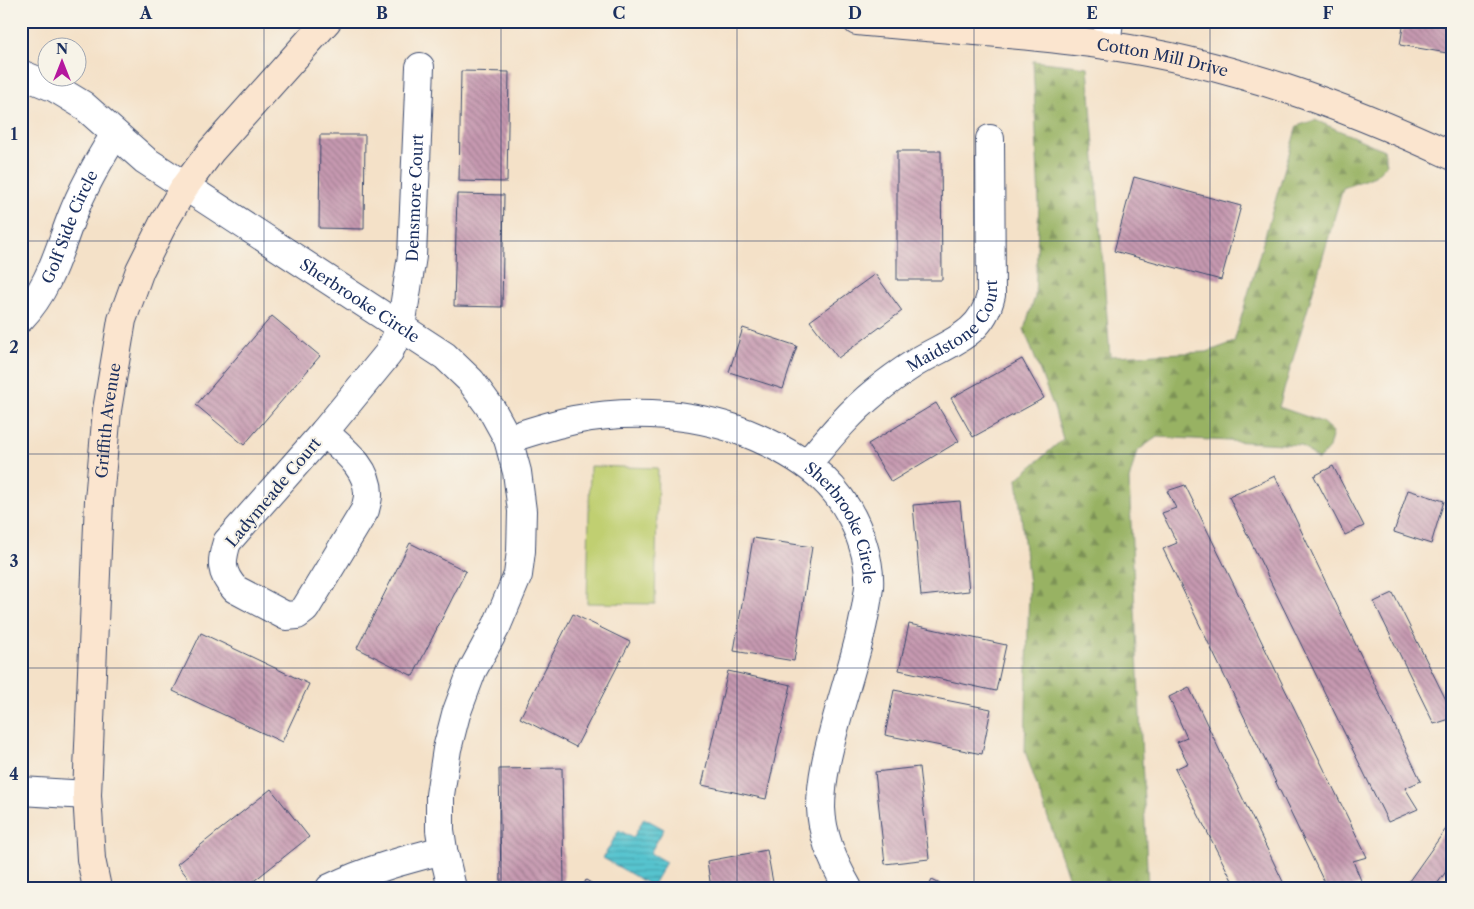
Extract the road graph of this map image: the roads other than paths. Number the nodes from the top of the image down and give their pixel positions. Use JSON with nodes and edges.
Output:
{"nodes":[{"id":1,"x":327,"y":21,"type":"edge"},
{"id":2,"x":858,"y":21,"type":"edge"},
{"id":3,"x":1107,"y":33,"type":"edge"},
{"id":4,"x":420,"y":67,"type":"dead end"},
{"id":5,"x":21,"y":74,"type":"edge"},
{"id":6,"x":115,"y":134,"type":"junction"},
{"id":7,"x":990,"y":139,"type":"dead end"},
{"id":8,"x":1453,"y":156,"type":"edge"},
{"id":9,"x":186,"y":186,"type":"junction"},
{"id":10,"x":21,"y":318,"type":"edge"},
{"id":11,"x":401,"y":326,"type":"junction"},
{"id":12,"x":324,"y":432,"type":"junction"},
{"id":13,"x":508,"y":439,"type":"junction"},
{"id":14,"x":807,"y":464,"type":"junction"},
{"id":15,"x":21,"y":791,"type":"edge"},
{"id":16,"x":87,"y":795,"type":"junction"},
{"id":17,"x":443,"y":850,"type":"junction"},
{"id":18,"x":97,"y":888,"type":"edge"},
{"id":19,"x":330,"y":888,"type":"edge"},
{"id":20,"x":452,"y":888,"type":"edge"},
{"id":21,"x":848,"y":888,"type":"edge"}],
"edges":[{"from":1,"to":9,"type":"street","name":"Griffith Avenue"},
{"from":2,"to":3,"type":"street","name":"Cotton Mill Drive"},
{"from":3,"to":8,"type":"street","name":"Cotton Mill Drive"},
{"from":4,"to":11,"type":"street","name":"Densmore Court"},
{"from":5,"to":6,"type":"street"},
{"from":6,"to":9,"type":"street"},
{"from":6,"to":10,"type":"street","name":"Golf Side Circle"},
{"from":7,"to":14,"type":"street","name":"Maidstone Court"},
{"from":9,"to":11,"type":"street","name":"Sherbrooke Circle"},
{"from":9,"to":16,"type":"street","name":"Griffith Avenue"},
{"from":11,"to":12,"type":"street","name":"Ladymeade Court"},
{"from":11,"to":13,"type":"street","name":"Sherbrooke Circle"},
{"from":12,"to":12,"type":"street","name":"Ladymeade Court"},
{"from":13,"to":14,"type":"street","name":"Sherbrooke Circle"},
{"from":13,"to":17,"type":"street","name":"Sherbrooke Circle"},
{"from":14,"to":21,"type":"street","name":"Sherbrooke Circle"},
{"from":15,"to":16,"type":"street"},
{"from":16,"to":18,"type":"street","name":"Griffith Avenue"},
{"from":17,"to":19,"type":"street"},
{"from":17,"to":20,"type":"street","name":"Sherbrooke Circle"}]}
